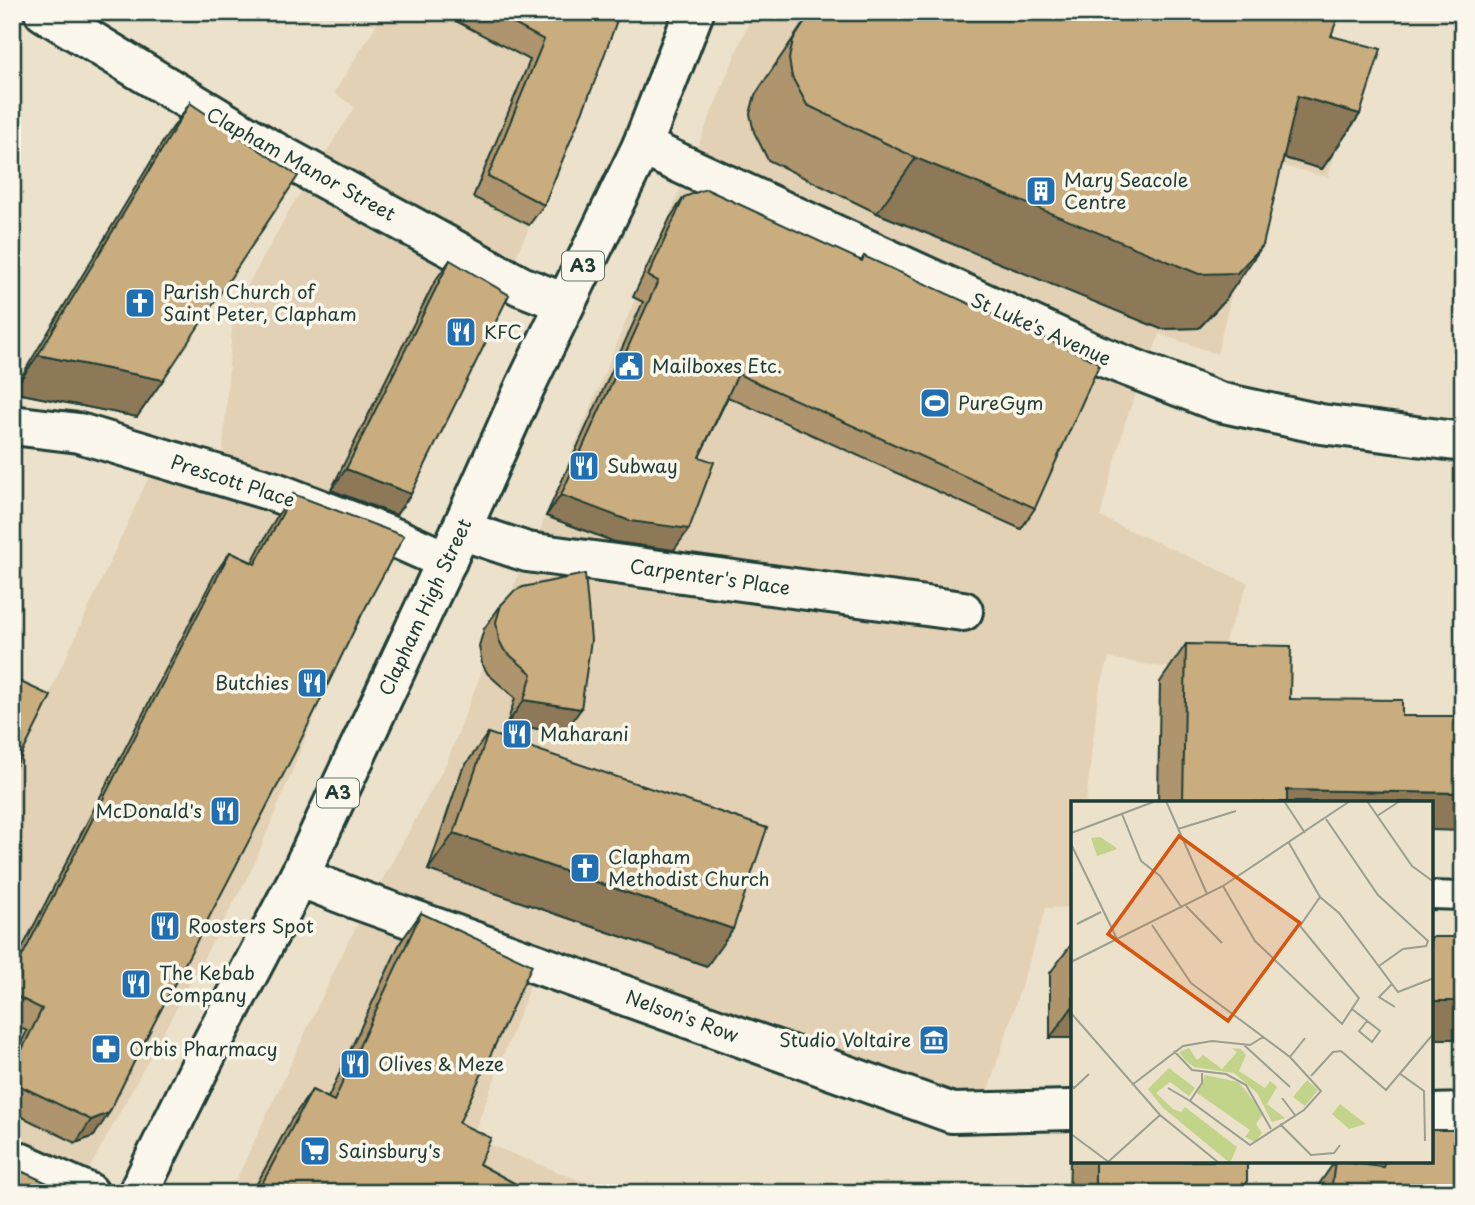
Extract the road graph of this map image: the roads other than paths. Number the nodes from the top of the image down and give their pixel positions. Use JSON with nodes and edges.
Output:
{"nodes":[{"id":1,"x":44,"y":12,"type":"edge"},
{"id":2,"x":694,"y":12,"type":"edge"},
{"id":3,"x":642,"y":146,"type":"junction"},
{"id":4,"x":565,"y":303,"type":"junction"},
{"id":5,"x":12,"y":425,"type":"edge"},
{"id":6,"x":1463,"y":442,"type":"edge"},
{"id":7,"x":454,"y":545,"type":"junction"},
{"id":8,"x":963,"y":611,"type":"dead end"},
{"id":9,"x":299,"y":877,"type":"junction"},
{"id":10,"x":1433,"y":895,"type":"edge"},
{"id":11,"x":1463,"y":896,"type":"edge"},
{"id":12,"x":1071,"y":1110,"type":"edge"},
{"id":13,"x":1463,"y":1113,"type":"edge"},
{"id":14,"x":1433,"y":1114,"type":"edge"},
{"id":15,"x":12,"y":1159,"type":"edge"},
{"id":16,"x":89,"y":1193,"type":"edge"},
{"id":17,"x":138,"y":1193,"type":"edge"}],
"edges":[{"from":1,"to":4,"type":"main road","name":"Clapham Manor Street"},
{"from":2,"to":3,"type":"main road","name":"Clapham High Street","number":"A3"},
{"from":3,"to":4,"type":"main road","name":"Clapham High Street","number":"A3"},
{"from":3,"to":6,"type":"main road","name":"St Luke's Avenue"},
{"from":4,"to":7,"type":"main road","name":"Clapham High Street","number":"A3"},
{"from":5,"to":7,"type":"main road","name":"Prescott Place"},
{"from":7,"to":8,"type":"main road","name":"Carpenter's Place"},
{"from":7,"to":9,"type":"main road","name":"Clapham High Street","number":"A3"},
{"from":9,"to":12,"type":"main road","name":"Nelson's Row"},
{"from":9,"to":17,"type":"main road","name":"Clapham High Street","number":"A3"},
{"from":10,"to":11,"type":"lane"},
{"from":13,"to":14,"type":"main road"},
{"from":15,"to":16,"type":"main road"}]}
